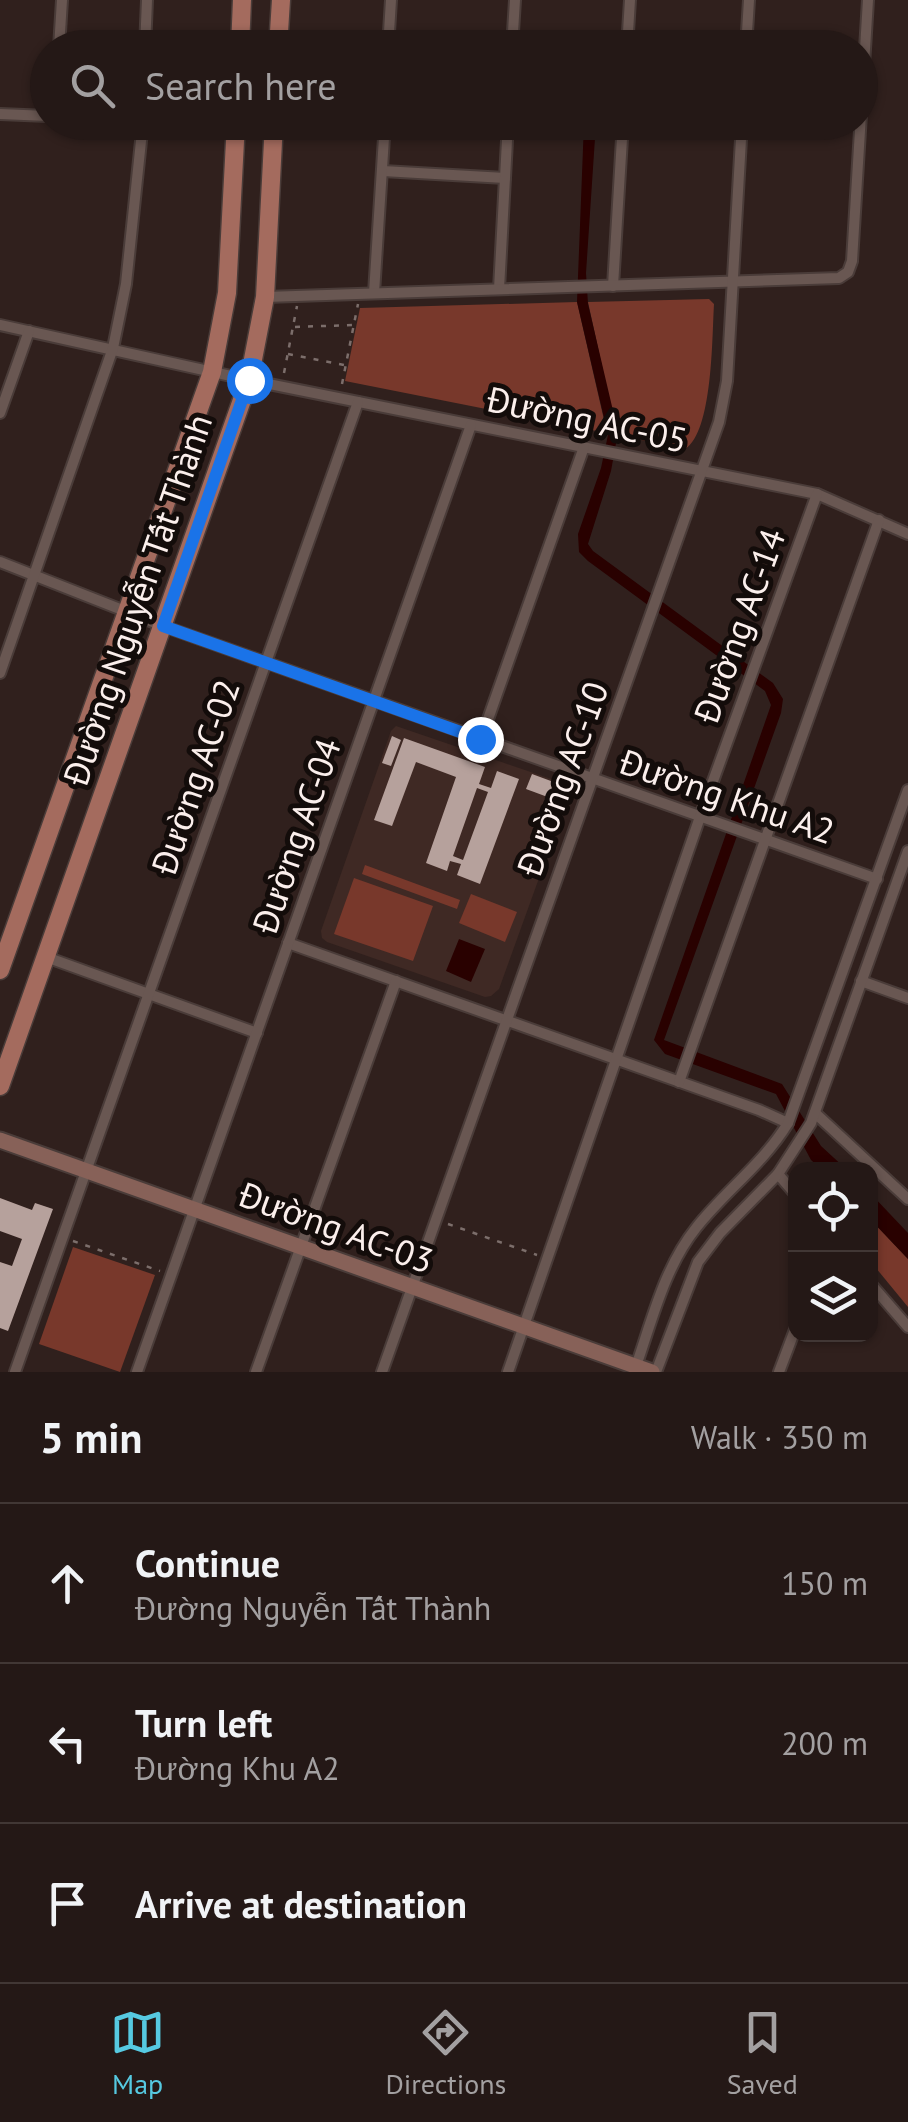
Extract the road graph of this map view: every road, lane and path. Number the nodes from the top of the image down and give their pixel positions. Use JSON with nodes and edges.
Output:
{"nodes":[{"id":1,"x":62,"y":0,"type":"edge"},
{"id":2,"x":147,"y":0,"type":"edge"},
{"id":3,"x":242,"y":0,"type":"edge"},
{"id":4,"x":281,"y":0,"type":"edge"},
{"id":5,"x":392,"y":0,"type":"edge"},
{"id":6,"x":515,"y":0,"type":"edge"},
{"id":7,"x":630,"y":0,"type":"edge"},
{"id":8,"x":749,"y":0,"type":"edge"},
{"id":9,"x":868,"y":0,"type":"edge"},
{"id":10,"x":60,"y":30,"type":"edge"},
{"id":11,"x":146,"y":30,"type":"edge"},
{"id":12,"x":241,"y":30,"type":"edge"},
{"id":13,"x":279,"y":30,"type":"edge"},
{"id":14,"x":390,"y":30,"type":"edge"},
{"id":15,"x":513,"y":30,"type":"edge"},
{"id":16,"x":628,"y":30,"type":"edge"},
{"id":17,"x":747,"y":30,"type":"edge"},
{"id":18,"x":866,"y":30,"type":"edge"},
{"id":19,"x":0,"y":114,"type":"edge"},
{"id":20,"x":30,"y":115,"type":"edge"},
{"id":21,"x":141,"y":140,"type":"edge"},
{"id":22,"x":235,"y":140,"type":"edge"},
{"id":23,"x":273,"y":140,"type":"edge"},
{"id":24,"x":384,"y":140,"type":"edge"},
{"id":25,"x":507,"y":140,"type":"edge"},
{"id":26,"x":621,"y":140,"type":"edge"},
{"id":27,"x":741,"y":140,"type":"edge"},
{"id":28,"x":859,"y":140,"type":"edge"},
{"id":29,"x":383,"y":171,"type":"junction"},
{"id":30,"x":505,"y":178,"type":"junction"},
{"id":31,"x":732,"y":283,"type":"junction"},
{"id":32,"x":613,"y":286,"type":"junction"},
{"id":33,"x":499,"y":289,"type":"junction"},
{"id":34,"x":374,"y":293,"type":"junction"},
{"id":35,"x":265,"y":297,"type":"junction"},
{"id":36,"x":358,"y":304,"type":"dead end"},
{"id":37,"x":297,"y":306,"type":"dead end"},
{"id":38,"x":0,"y":324,"type":"edge"},
{"id":39,"x":354,"y":325,"type":"junction"},
{"id":40,"x":293,"y":327,"type":"junction"},
{"id":41,"x":30,"y":332,"type":"junction"},
{"id":42,"x":113,"y":348,"type":"junction"},
{"id":43,"x":288,"y":354,"type":"junction"},
{"id":44,"x":346,"y":366,"type":"junction"},
{"id":45,"x":212,"y":372,"type":"junction"},
{"id":46,"x":284,"y":373,"type":"dead end"},
{"id":47,"x":249,"y":380,"type":"junction"},
{"id":48,"x":342,"y":384,"type":"dead end"},
{"id":49,"x":358,"y":402,"type":"junction"},
{"id":50,"x":0,"y":413,"type":"edge"},
{"id":51,"x":471,"y":425,"type":"junction"},
{"id":52,"x":590,"y":449,"type":"junction"},
{"id":53,"x":704,"y":472,"type":"junction"},
{"id":54,"x":817,"y":494,"type":"junction"},
{"id":55,"x":879,"y":520,"type":"junction"},
{"id":56,"x":908,"y":534,"type":"edge"},
{"id":57,"x":0,"y":562,"type":"edge"},
{"id":58,"x":34,"y":573,"type":"junction"},
{"id":59,"x":126,"y":613,"type":"junction"},
{"id":60,"x":163,"y":626,"type":"junction"},
{"id":61,"x":266,"y":663,"type":"junction"},
{"id":62,"x":0,"y":673,"type":"edge"},
{"id":63,"x":374,"y":701,"type":"junction"},
{"id":64,"x":480,"y":739,"type":"junction"},
{"id":65,"x":593,"y":779,"type":"junction"},
{"id":66,"x":908,"y":790,"type":"edge"},
{"id":67,"x":700,"y":817,"type":"junction"},
{"id":68,"x":764,"y":840,"type":"junction"},
{"id":69,"x":908,"y":851,"type":"edge"},
{"id":70,"x":876,"y":879,"type":"junction"},
{"id":71,"x":288,"y":942,"type":"junction"},
{"id":72,"x":46,"y":957,"type":"junction"},
{"id":73,"x":0,"y":970,"type":"edge"},
{"id":74,"x":396,"y":981,"type":"junction"},
{"id":75,"x":861,"y":982,"type":"junction"},
{"id":76,"x":148,"y":994,"type":"junction"},
{"id":77,"x":908,"y":998,"type":"edge"},
{"id":78,"x":507,"y":1020,"type":"junction"},
{"id":79,"x":256,"y":1033,"type":"junction"},
{"id":80,"x":617,"y":1060,"type":"junction"},
{"id":81,"x":679,"y":1082,"type":"junction"},
{"id":82,"x":0,"y":1086,"type":"edge"},
{"id":83,"x":813,"y":1118,"type":"junction"},
{"id":84,"x":788,"y":1124,"type":"junction"},
{"id":85,"x":0,"y":1140,"type":"edge"},
{"id":86,"x":86,"y":1171,"type":"junction"},
{"id":87,"x":778,"y":1174,"type":"junction"},
{"id":88,"x":788,"y":1186,"type":"edge"},
{"id":89,"x":908,"y":1197,"type":"edge"},
{"id":90,"x":194,"y":1209,"type":"junction"},
{"id":91,"x":448,"y":1224,"type":"dead end"},
{"id":92,"x":72,"y":1241,"type":"dead end"},
{"id":93,"x":301,"y":1247,"type":"junction"},
{"id":94,"x":538,"y":1256,"type":"dead end"},
{"id":95,"x":161,"y":1272,"type":"dead end"},
{"id":96,"x":412,"y":1287,"type":"junction"},
{"id":97,"x":878,"y":1292,"type":"edge"},
{"id":98,"x":524,"y":1326,"type":"junction"},
{"id":99,"x":908,"y":1327,"type":"edge"},
{"id":100,"x":790,"y":1342,"type":"edge"},
{"id":101,"x":635,"y":1369,"type":"edge"},
{"id":102,"x":15,"y":1372,"type":"edge"},
{"id":103,"x":137,"y":1372,"type":"edge"},
{"id":104,"x":256,"y":1372,"type":"edge"},
{"id":105,"x":382,"y":1372,"type":"edge"},
{"id":106,"x":508,"y":1372,"type":"edge"},
{"id":107,"x":654,"y":1372,"type":"edge"},
{"id":108,"x":779,"y":1372,"type":"edge"}],
"edges":[{"from":1,"to":10,"type":"street"},
{"from":2,"to":11,"type":"street"},
{"from":3,"to":12,"type":"main road"},
{"from":4,"to":13,"type":"main road"},
{"from":5,"to":14,"type":"street"},
{"from":6,"to":15,"type":"street"},
{"from":7,"to":16,"type":"street"},
{"from":8,"to":17,"type":"street"},
{"from":9,"to":18,"type":"street"},
{"from":19,"to":20,"type":"street"},
{"from":21,"to":42,"type":"street"},
{"from":22,"to":45,"type":"main road","name":"Đường Nguyễn Tất Thành"},
{"from":23,"to":35,"type":"main road","name":"Đường Nguyễn Tất Thành"},
{"from":24,"to":29,"type":"street"},
{"from":25,"to":30,"type":"street"},
{"from":26,"to":32,"type":"street"},
{"from":27,"to":31,"type":"street","name":"Đường AC-10"},
{"from":28,"to":31,"type":"street"},
{"from":29,"to":30,"type":"street"},
{"from":29,"to":34,"type":"street"},
{"from":30,"to":33,"type":"street"},
{"from":31,"to":32,"type":"street"},
{"from":31,"to":53,"type":"street","name":"Đường AC-10"},
{"from":32,"to":33,"type":"street"},
{"from":33,"to":34,"type":"street"},
{"from":34,"to":35,"type":"street"},
{"from":35,"to":47,"type":"main road","name":"Đường Nguyễn Tất Thành"},
{"from":36,"to":39,"type":"path"},
{"from":37,"to":40,"type":"path"},
{"from":38,"to":41,"type":"street","name":"Đường AC-05"},
{"from":39,"to":40,"type":"path"},
{"from":39,"to":44,"type":"path"},
{"from":40,"to":43,"type":"path"},
{"from":41,"to":42,"type":"street","name":"Đường AC-05"},
{"from":41,"to":50,"type":"street"},
{"from":42,"to":45,"type":"street","name":"Đường AC-05"},
{"from":42,"to":58,"type":"street"},
{"from":43,"to":44,"type":"path"},
{"from":43,"to":46,"type":"path"},
{"from":44,"to":48,"type":"path"},
{"from":45,"to":47,"type":"street","name":"Đường AC-05"},
{"from":45,"to":59,"type":"main road","name":"Đường Nguyễn Tất Thành"},
{"from":47,"to":49,"type":"street","name":"Đường AC-05"},
{"from":47,"to":60,"type":"main road","name":"Đường Nguyễn Tất Thành"},
{"from":49,"to":51,"type":"street","name":"Đường AC-05"},
{"from":49,"to":61,"type":"street","name":"Đường AC-02"},
{"from":51,"to":52,"type":"street","name":"Đường AC-05"},
{"from":51,"to":63,"type":"street","name":"Đường AC-04"},
{"from":52,"to":53,"type":"street","name":"Đường AC-05"},
{"from":52,"to":64,"type":"street"},
{"from":53,"to":54,"type":"street","name":"Đường AC-05"},
{"from":53,"to":65,"type":"street","name":"Đường AC-10"},
{"from":54,"to":55,"type":"street","name":"Đường AC-05"},
{"from":54,"to":67,"type":"street","name":"Đường AC-14"},
{"from":55,"to":56,"type":"street","name":"Đường AC-05"},
{"from":55,"to":68,"type":"street"},
{"from":57,"to":58,"type":"street","name":"Đường Khu A2"},
{"from":58,"to":59,"type":"street","name":"Đường Khu A2"},
{"from":58,"to":62,"type":"street"},
{"from":59,"to":60,"type":"street","name":"Đường Khu A2"},
{"from":59,"to":73,"type":"main road","name":"Đường Nguyễn Tất Thành"},
{"from":60,"to":61,"type":"street","name":"Đường Khu A2"},
{"from":60,"to":72,"type":"main road","name":"Đường Nguyễn Tất Thành"},
{"from":61,"to":63,"type":"street","name":"Đường Khu A2"},
{"from":61,"to":76,"type":"street","name":"Đường AC-02"},
{"from":63,"to":64,"type":"street","name":"Đường Khu A2"},
{"from":63,"to":71,"type":"street","name":"Đường AC-04"},
{"from":64,"to":65,"type":"street","name":"Đường Khu A2"},
{"from":65,"to":67,"type":"street","name":"Đường Khu A2"},
{"from":65,"to":78,"type":"street","name":"Đường AC-10"},
{"from":66,"to":70,"type":"street"},
{"from":67,"to":68,"type":"street","name":"Đường Khu A2"},
{"from":67,"to":80,"type":"street","name":"Đường AC-14"},
{"from":68,"to":70,"type":"street","name":"Đường Khu A2"},
{"from":68,"to":81,"type":"street"},
{"from":69,"to":75,"type":"street"},
{"from":70,"to":84,"type":"street"},
{"from":71,"to":74,"type":"street"},
{"from":71,"to":79,"type":"street","name":"Đường AC-04"},
{"from":72,"to":76,"type":"street"},
{"from":72,"to":82,"type":"main road","name":"Đường Nguyễn Tất Thành"},
{"from":74,"to":78,"type":"street"},
{"from":74,"to":93,"type":"street"},
{"from":75,"to":77,"type":"street"},
{"from":75,"to":83,"type":"street"},
{"from":76,"to":79,"type":"street"},
{"from":76,"to":86,"type":"street","name":"Đường AC-02"},
{"from":78,"to":80,"type":"street"},
{"from":78,"to":96,"type":"street","name":"Đường AC-10"},
{"from":79,"to":90,"type":"street","name":"Đường AC-04"},
{"from":80,"to":81,"type":"street"},
{"from":80,"to":98,"type":"street","name":"Đường AC-14"},
{"from":81,"to":84,"type":"street"},
{"from":83,"to":87,"type":"street"},
{"from":83,"to":89,"type":"street"},
{"from":84,"to":101,"type":"street"},
{"from":85,"to":86,"type":"street","name":"Đường AC-03"},
{"from":86,"to":90,"type":"street","name":"Đường AC-03"},
{"from":86,"to":102,"type":"street","name":"Đường AC-02"},
{"from":87,"to":88,"type":"street"},
{"from":87,"to":107,"type":"street"},
{"from":90,"to":93,"type":"street","name":"Đường AC-03"},
{"from":90,"to":103,"type":"street","name":"Đường AC-04"},
{"from":91,"to":94,"type":"path"},
{"from":92,"to":95,"type":"path"},
{"from":93,"to":96,"type":"street","name":"Đường AC-03"},
{"from":93,"to":104,"type":"street"},
{"from":96,"to":98,"type":"street","name":"Đường AC-03"},
{"from":96,"to":105,"type":"street","name":"Đường AC-10"},
{"from":97,"to":99,"type":"street"},
{"from":98,"to":101,"type":"street","name":"Đường AC-03"},
{"from":98,"to":106,"type":"street","name":"Đường AC-14"},
{"from":100,"to":108,"type":"street"},
{"from":101,"to":107,"type":"street","name":"Đường AC-03"}]}
